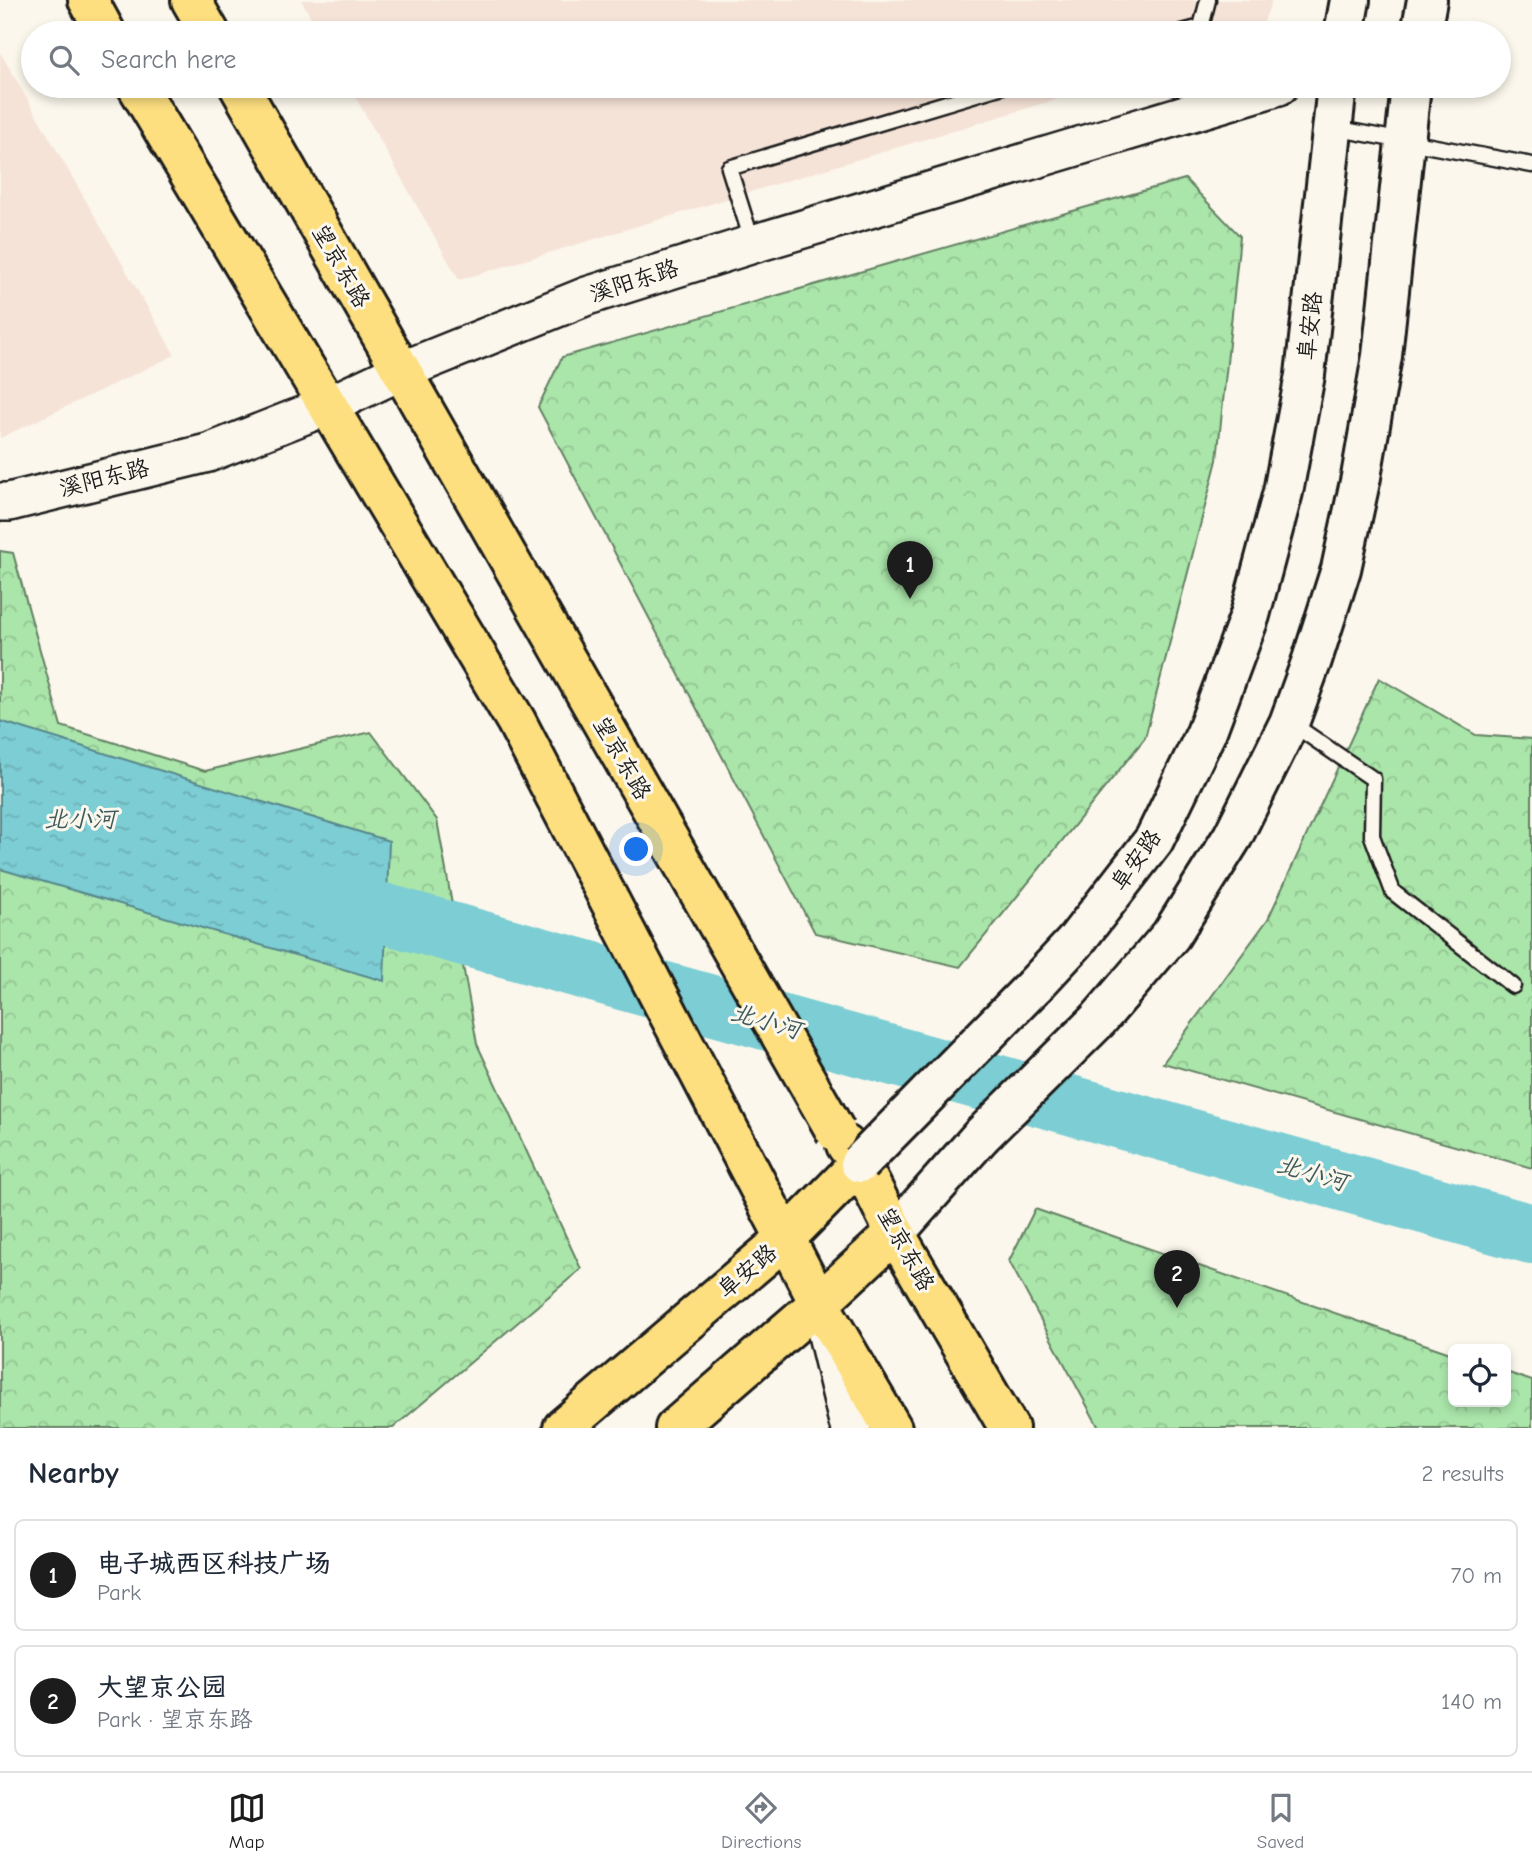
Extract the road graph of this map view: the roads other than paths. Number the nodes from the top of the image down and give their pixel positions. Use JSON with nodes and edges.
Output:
{"nodes":[{"id":1,"x":88,"y":0,"type":"edge"},
{"id":2,"x":1209,"y":0,"type":"edge"},
{"id":3,"x":1350,"y":0,"type":"edge"},
{"id":4,"x":1427,"y":0,"type":"edge"},
{"id":5,"x":99,"y":21,"type":"edge"},
{"id":6,"x":1203,"y":21,"type":"edge"},
{"id":7,"x":1346,"y":21,"type":"edge"},
{"id":8,"x":1423,"y":21,"type":"edge"},
{"id":9,"x":144,"y":98,"type":"edge"},
{"id":10,"x":246,"y":98,"type":"edge"},
{"id":11,"x":963,"y":98,"type":"edge"},
{"id":12,"x":1239,"y":98,"type":"edge"},
{"id":13,"x":1336,"y":98,"type":"edge"},
{"id":14,"x":1410,"y":98,"type":"edge"},
{"id":15,"x":1333,"y":127,"type":"junction"},
{"id":16,"x":1405,"y":142,"type":"junction"},
{"id":17,"x":1532,"y":165,"type":"edge"},
{"id":18,"x":753,"y":244,"type":"junction"},
{"id":19,"x":401,"y":371,"type":"junction"},
{"id":20,"x":327,"y":406,"type":"junction"},
{"id":21,"x":0,"y":502,"type":"edge"},
{"id":22,"x":1289,"y":723,"type":"junction"},
{"id":23,"x":1513,"y":986,"type":"dead end"},
{"id":24,"x":860,"y":1163,"type":"junction"},
{"id":25,"x":895,"y":1233,"type":"junction"},
{"id":26,"x":786,"y":1238,"type":"junction"},
{"id":27,"x":819,"y":1304,"type":"junction"},
{"id":28,"x":563,"y":1428,"type":"edge"},
{"id":29,"x":675,"y":1428,"type":"edge"},
{"id":30,"x":852,"y":1428,"type":"edge"},
{"id":31,"x":892,"y":1428,"type":"edge"},
{"id":32,"x":1009,"y":1428,"type":"edge"}],
"edges":[{"from":1,"to":5,"type":"main road"},
{"from":2,"to":6,"type":"lane"},
{"from":3,"to":7,"type":"main road"},
{"from":4,"to":8,"type":"main road"},
{"from":9,"to":20,"type":"main road"},
{"from":10,"to":19,"type":"main road","name":"望京东路"},
{"from":11,"to":18,"type":"lane"},
{"from":12,"to":18,"type":"street","name":"溪阳东路"},
{"from":13,"to":15,"type":"main road","name":"阜安路"},
{"from":14,"to":16,"type":"main road"},
{"from":15,"to":16,"type":"lane"},
{"from":15,"to":24,"type":"main road","name":"阜安路","bridge":true},
{"from":16,"to":17,"type":"lane"},
{"from":16,"to":22,"type":"main road"},
{"from":18,"to":19,"type":"street","name":"溪阳东路"},
{"from":19,"to":20,"type":"street","name":"溪阳东路"},
{"from":19,"to":24,"type":"main road","name":"望京东路","bridge":true},
{"from":20,"to":21,"type":"street","name":"溪阳东路"},
{"from":20,"to":26,"type":"main road"},
{"from":22,"to":23,"type":"lane"},
{"from":22,"to":25,"type":"main road","bridge":true},
{"from":24,"to":25,"type":"main road","name":"望京东路"},
{"from":24,"to":26,"type":"main road","name":"阜安路"},
{"from":25,"to":27,"type":"main road"},
{"from":25,"to":32,"type":"main road","name":"望京东路"},
{"from":26,"to":27,"type":"main road"},
{"from":26,"to":28,"type":"main road","name":"阜安路"},
{"from":27,"to":29,"type":"main road"},
{"from":27,"to":30,"type":"street"},
{"from":27,"to":31,"type":"main road"}]}
